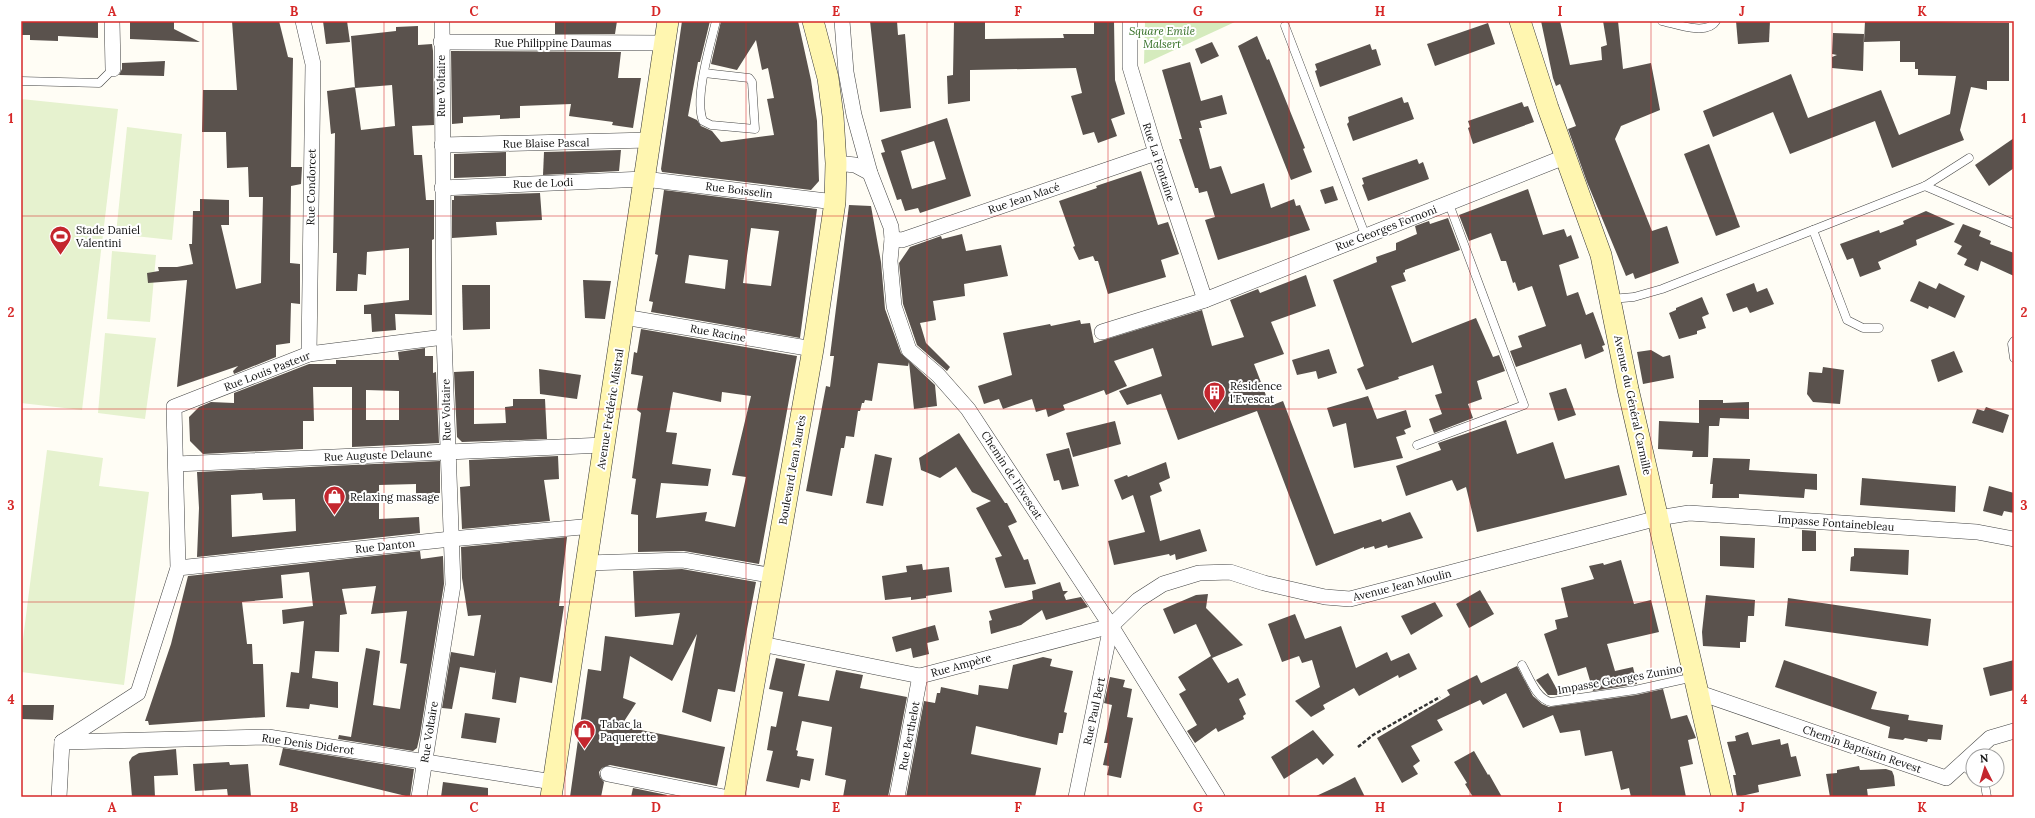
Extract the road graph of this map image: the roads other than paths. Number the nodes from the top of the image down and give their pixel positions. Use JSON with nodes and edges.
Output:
{"nodes":[{"id":1,"x":112,"y":21,"type":"edge"},
{"id":2,"x":303,"y":21,"type":"edge"},
{"id":3,"x":442,"y":21,"type":"edge"},
{"id":4,"x":668,"y":21,"type":"edge"},
{"id":5,"x":716,"y":21,"type":"edge"},
{"id":6,"x":813,"y":21,"type":"edge"},
{"id":7,"x":842,"y":21,"type":"edge"},
{"id":8,"x":1130,"y":21,"type":"edge"},
{"id":9,"x":1520,"y":21,"type":"edge"},
{"id":10,"x":1662,"y":21,"type":"edge"},
{"id":11,"x":1716,"y":21,"type":"edge"},
{"id":12,"x":1285,"y":26,"type":"dead end"},
{"id":13,"x":441,"y":42,"type":"junction"},
{"id":14,"x":665,"y":43,"type":"junction"},
{"id":15,"x":113,"y":69,"type":"joint"},
{"id":16,"x":704,"y":73,"type":"junction"},
{"id":17,"x":21,"y":81,"type":"edge"},
{"id":18,"x":860,"y":139,"type":"junction"},
{"id":19,"x":650,"y":140,"type":"junction"},
{"id":20,"x":442,"y":145,"type":"junction"},
{"id":21,"x":836,"y":152,"type":"junction"},
{"id":22,"x":1156,"y":153,"type":"junction"},
{"id":23,"x":1567,"y":156,"type":"junction"},
{"id":24,"x":1969,"y":158,"type":"dead end"},
{"id":25,"x":870,"y":173,"type":"junction"},
{"id":26,"x":644,"y":179,"type":"junction"},
{"id":27,"x":1925,"y":186,"type":"junction"},
{"id":28,"x":442,"y":188,"type":"junction"},
{"id":29,"x":835,"y":202,"type":"junction"},
{"id":30,"x":1449,"y":204,"type":"junction"},
{"id":31,"x":2014,"y":224,"type":"edge"},
{"id":32,"x":1813,"y":230,"type":"junction"},
{"id":33,"x":1366,"y":236,"type":"junction"},
{"id":34,"x":892,"y":239,"type":"junction"},
{"id":35,"x":1611,"y":299,"type":"junction"},
{"id":36,"x":1205,"y":300,"type":"junction"},
{"id":37,"x":624,"y":317,"type":"junction"},
{"id":38,"x":1879,"y":328,"type":"dead end"},
{"id":39,"x":1102,"y":332,"type":"dead end"},
{"id":40,"x":444,"y":337,"type":"junction"},
{"id":41,"x":2014,"y":341,"type":"edge"},
{"id":42,"x":813,"y":349,"type":"junction"},
{"id":43,"x":308,"y":354,"type":"junction"},
{"id":44,"x":2014,"y":358,"type":"edge"},
{"id":45,"x":604,"y":445,"type":"junction"},
{"id":46,"x":1417,"y":445,"type":"dead end"},
{"id":47,"x":447,"y":453,"type":"junction"},
{"id":48,"x":176,"y":464,"type":"junction"},
{"id":49,"x":1658,"y":518,"type":"junction"},
{"id":50,"x":592,"y":526,"type":"junction"},
{"id":51,"x":451,"y":539,"type":"junction"},
{"id":52,"x":2014,"y":539,"type":"edge"},
{"id":53,"x":587,"y":563,"type":"junction"},
{"id":54,"x":178,"y":568,"type":"junction"},
{"id":55,"x":774,"y":576,"type":"junction"},
{"id":56,"x":1111,"y":626,"type":"junction"},
{"id":57,"x":762,"y":644,"type":"junction"},
{"id":58,"x":1522,"y":665,"type":"dead end"},
{"id":59,"x":920,"y":676,"type":"junction"},
{"id":60,"x":1695,"y":685,"type":"junction"},
{"id":61,"x":2014,"y":731,"type":"edge"},
{"id":62,"x":62,"y":742,"type":"junction"},
{"id":63,"x":425,"y":761,"type":"junction"},
{"id":64,"x":1961,"y":763,"type":"junction"},
{"id":65,"x":1965,"y":767,"type":"edge"},
{"id":66,"x":608,"y":774,"type":"dead end"},
{"id":67,"x":552,"y":789,"type":"edge"},
{"id":68,"x":59,"y":797,"type":"edge"},
{"id":69,"x":419,"y":797,"type":"edge"},
{"id":70,"x":724,"y":797,"type":"edge"},
{"id":71,"x":734,"y":797,"type":"edge"},
{"id":72,"x":897,"y":797,"type":"edge"},
{"id":73,"x":1076,"y":797,"type":"edge"},
{"id":74,"x":1217,"y":797,"type":"edge"},
{"id":75,"x":1722,"y":797,"type":"edge"}],
"edges":[{"from":1,"to":15,"type":"street"},
{"from":2,"to":43,"type":"street","name":"Rue Condorcet"},
{"from":3,"to":13,"type":"street","name":"Rue Voltaire"},
{"from":4,"to":14,"type":"main road","name":"Avenue Frédéric Mistral"},
{"from":5,"to":16,"type":"lane"},
{"from":6,"to":21,"type":"main road","name":"Boulevard Jean Jaurès"},
{"from":7,"to":18,"type":"street"},
{"from":8,"to":22,"type":"street","name":"Rue La Fontaine"},
{"from":9,"to":23,"type":"main road","name":"Avenue du Général Carmille"},
{"from":10,"to":11,"type":"lane"},
{"from":12,"to":33,"type":"lane"},
{"from":13,"to":14,"type":"street","name":"Rue Philippine Daumas"},
{"from":13,"to":20,"type":"street","name":"Rue Voltaire"},
{"from":14,"to":19,"type":"main road","name":"Avenue Frédéric Mistral"},
{"from":15,"to":17,"type":"lane"},
{"from":16,"to":16,"type":"lane"},
{"from":18,"to":21,"type":"street"},
{"from":18,"to":25,"type":"street"},
{"from":19,"to":20,"type":"street","name":"Rue Blaise Pascal"},
{"from":19,"to":26,"type":"main road","name":"Avenue Frédéric Mistral"},
{"from":20,"to":28,"type":"street","name":"Rue Voltaire"},
{"from":21,"to":25,"type":"street"},
{"from":21,"to":29,"type":"main road","name":"Boulevard Jean Jaurès"},
{"from":22,"to":34,"type":"street","name":"Rue Jean Macé"},
{"from":22,"to":36,"type":"street","name":"Rue La Fontaine"},
{"from":23,"to":30,"type":"street","name":"Rue Georges Fornoni"},
{"from":23,"to":35,"type":"main road","name":"Avenue du Général Carmille"},
{"from":24,"to":27,"type":"lane"},
{"from":25,"to":34,"type":"street","name":"Chemin de l'Evescat"},
{"from":26,"to":28,"type":"street","name":"Rue de Lodi"},
{"from":26,"to":29,"type":"street","name":"Rue Boisselin"},
{"from":26,"to":37,"type":"main road","name":"Avenue Frédéric Mistral"},
{"from":27,"to":31,"type":"lane"},
{"from":27,"to":32,"type":"lane"},
{"from":28,"to":40,"type":"street","name":"Rue Voltaire"},
{"from":29,"to":42,"type":"main road","name":"Boulevard Jean Jaurès"},
{"from":30,"to":33,"type":"street","name":"Rue Georges Fornoni"},
{"from":30,"to":46,"type":"lane"},
{"from":32,"to":35,"type":"lane"},
{"from":32,"to":38,"type":"lane"},
{"from":33,"to":36,"type":"street","name":"Rue Georges Fornoni"},
{"from":34,"to":56,"type":"street","name":"Chemin de l'Evescat"},
{"from":35,"to":49,"type":"main road","name":"Avenue du Général Carmille"},
{"from":36,"to":39,"type":"street","name":"Rue Georges Fornoni"},
{"from":37,"to":42,"type":"street","name":"Rue Racine"},
{"from":37,"to":45,"type":"main road","name":"Avenue Frédéric Mistral"},
{"from":40,"to":43,"type":"street","name":"Rue Louis Pasteur"},
{"from":40,"to":47,"type":"street","name":"Rue Voltaire"},
{"from":41,"to":44,"type":"lane"},
{"from":42,"to":55,"type":"main road","name":"Boulevard Jean Jaurès"},
{"from":43,"to":48,"type":"street","name":"Rue Louis Pasteur"},
{"from":45,"to":47,"type":"street","name":"Rue Auguste Delaune"},
{"from":45,"to":50,"type":"main road","name":"Avenue Frédéric Mistral"},
{"from":47,"to":48,"type":"street","name":"Rue Auguste Delaune"},
{"from":47,"to":51,"type":"street","name":"Rue Voltaire"},
{"from":48,"to":54,"type":"street"},
{"from":49,"to":52,"type":"street","name":"Impasse Fontainebleau"},
{"from":49,"to":56,"type":"street","name":"Avenue Jean Moulin"},
{"from":49,"to":60,"type":"main road","name":"Avenue du Général Carmille"},
{"from":50,"to":51,"type":"street","name":"Rue Danton"},
{"from":50,"to":53,"type":"main road","name":"Avenue Frédéric Mistral"},
{"from":51,"to":54,"type":"street","name":"Rue Danton"},
{"from":51,"to":63,"type":"street","name":"Rue Voltaire"},
{"from":53,"to":55,"type":"street"},
{"from":53,"to":67,"type":"main road","name":"Avenue Frédéric Mistral"},
{"from":54,"to":62,"type":"street"},
{"from":55,"to":57,"type":"main road","name":"Boulevard Jean Jaurès"},
{"from":56,"to":59,"type":"street","name":"Rue Ampère"},
{"from":56,"to":73,"type":"street","name":"Rue Paul Bert"},
{"from":56,"to":74,"type":"street","name":"Chemin de l'Evescat"},
{"from":57,"to":59,"type":"street","name":"Rue Ampère"},
{"from":57,"to":71,"type":"main road","name":"Boulevard Jean Jaurès"},
{"from":58,"to":60,"type":"lane","name":"Impasse Georges Zunino"},
{"from":59,"to":72,"type":"street","name":"Rue Berthelot"},
{"from":60,"to":64,"type":"street","name":"Chemin Baptistin Revest"},
{"from":60,"to":75,"type":"main road","name":"Avenue du Général Carmille"},
{"from":61,"to":64,"type":"street","name":"Chemin Baptistin Revest"},
{"from":62,"to":63,"type":"street","name":"Rue Denis Diderot"},
{"from":62,"to":68,"type":"street"},
{"from":63,"to":67,"type":"street","name":"Rue Denis Diderot"},
{"from":63,"to":69,"type":"street","name":"Rue Voltaire"},
{"from":64,"to":65,"type":"lane"},
{"from":66,"to":70,"type":"street"}]}
